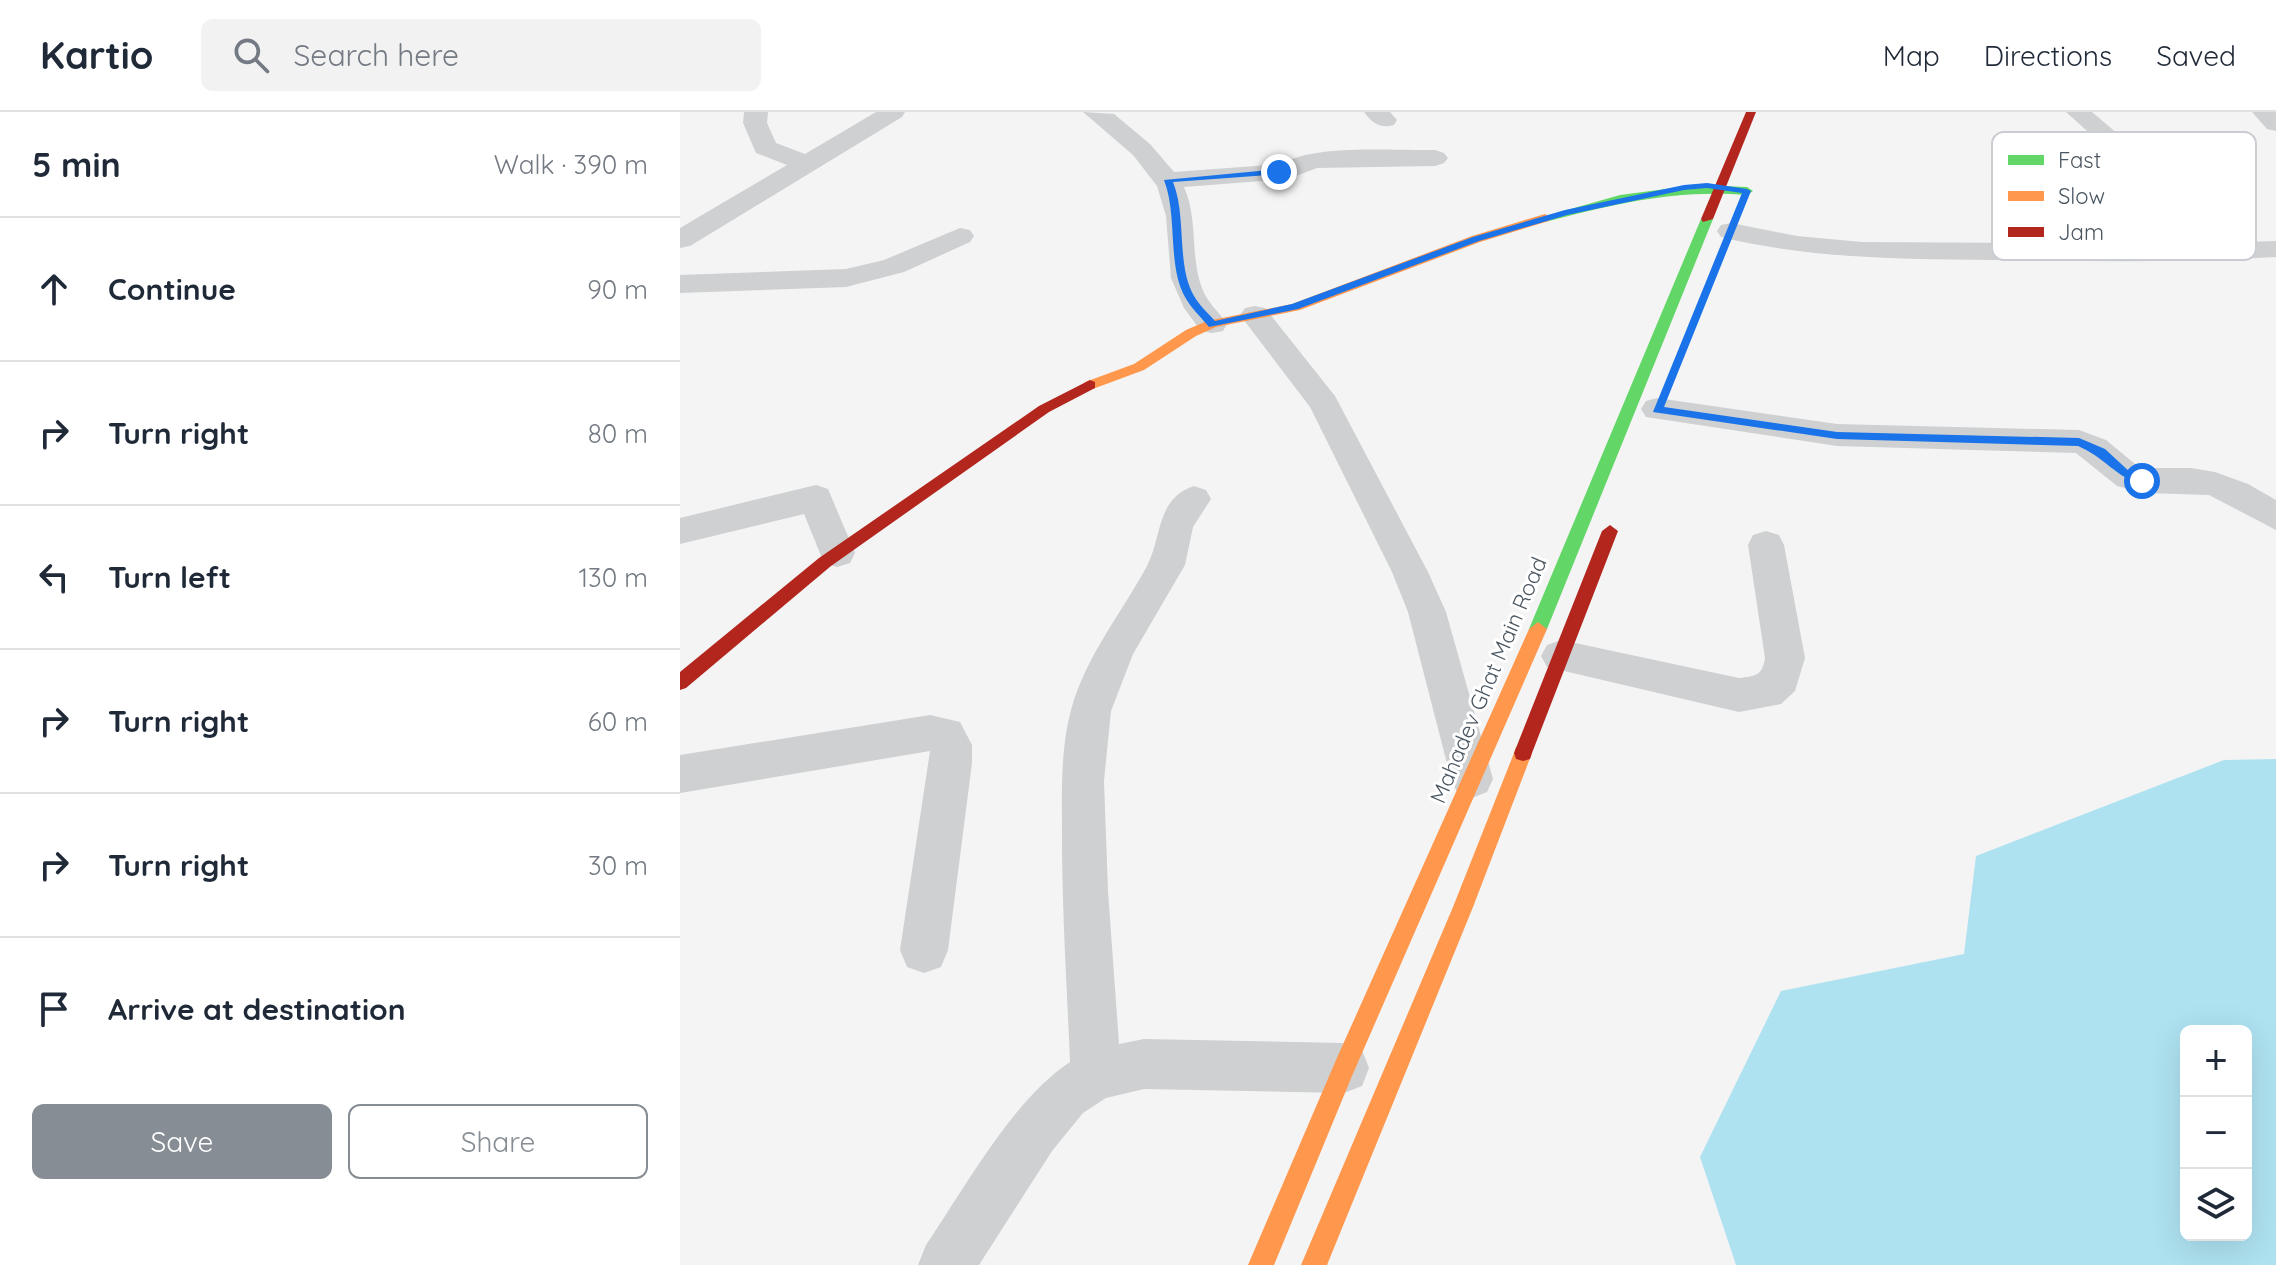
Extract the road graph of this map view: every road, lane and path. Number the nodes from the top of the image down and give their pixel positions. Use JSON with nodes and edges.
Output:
{"nodes":[{"id":1,"x":756,"y":112,"type":"edge"},
{"id":2,"x":893,"y":112,"type":"edge"},
{"id":3,"x":1095,"y":112,"type":"edge"},
{"id":4,"x":1751,"y":112,"type":"edge"},
{"id":5,"x":2078,"y":112,"type":"edge"},
{"id":6,"x":2264,"y":112,"type":"edge"},
{"id":7,"x":2276,"y":124,"type":"edge"},
{"id":8,"x":2101,"y":132,"type":"edge"},
{"id":9,"x":1435,"y":158,"type":"dead end"},
{"id":10,"x":805,"y":163,"type":"junction"},
{"id":11,"x":1168,"y":180,"type":"junction"},
{"id":12,"x":1721,"y":188,"type":"junction"},
{"id":13,"x":1739,"y":211,"type":"joint"},
{"id":14,"x":960,"y":236,"type":"dead end"},
{"id":15,"x":680,"y":240,"type":"edge"},
{"id":16,"x":2276,"y":249,"type":"edge"},
{"id":17,"x":2256,"y":251,"type":"edge"},
{"id":18,"x":1992,"y":254,"type":"edge"},
{"id":19,"x":680,"y":284,"type":"edge"},
{"id":20,"x":1255,"y":315,"type":"junction"},
{"id":21,"x":1212,"y":324,"type":"junction"},
{"id":22,"x":1657,"y":409,"type":"dead end"},
{"id":23,"x":1194,"y":499,"type":"dead end"},
{"id":24,"x":1618,"y":511,"type":"dead end"},
{"id":25,"x":2276,"y":517,"type":"edge"},
{"id":26,"x":680,"y":531,"type":"edge"},
{"id":27,"x":1766,"y":545,"type":"dead end"},
{"id":28,"x":837,"y":553,"type":"junction"},
{"id":29,"x":1561,"y":656,"type":"junction"},
{"id":30,"x":680,"y":683,"type":"edge"},
{"id":31,"x":680,"y":774,"type":"edge"},
{"id":32,"x":1472,"y":779,"type":"junction"},
{"id":33,"x":924,"y":950,"type":"dead end"},
{"id":34,"x":1344,"y":1068,"type":"junction"},
{"id":35,"x":1096,"y":1075,"type":"junction"},
{"id":36,"x":946,"y":1265,"type":"edge"},
{"id":37,"x":1261,"y":1265,"type":"edge"},
{"id":38,"x":1314,"y":1265,"type":"edge"}],
"edges":[{"from":1,"to":10,"type":"street"},
{"from":2,"to":10,"type":"street"},
{"from":3,"to":11,"type":"street"},
{"from":4,"to":12,"type":"street","name":"Mahadev Ghat Main Road"},
{"from":5,"to":8,"type":"street"},
{"from":6,"to":7,"type":"street"},
{"from":9,"to":11,"type":"street"},
{"from":10,"to":15,"type":"street"},
{"from":11,"to":21,"type":"street"},
{"from":12,"to":13,"type":"street"},
{"from":12,"to":20,"type":"street"},
{"from":12,"to":32,"type":"street","name":"Mahadev Ghat Main Road"},
{"from":13,"to":18,"type":"street"},
{"from":14,"to":19,"type":"street"},
{"from":16,"to":17,"type":"street"},
{"from":20,"to":21,"type":"street"},
{"from":20,"to":32,"type":"street"},
{"from":21,"to":28,"type":"street"},
{"from":22,"to":25,"type":"street"},
{"from":23,"to":35,"type":"street"},
{"from":24,"to":29,"type":"street"},
{"from":26,"to":28,"type":"street"},
{"from":27,"to":29,"type":"street"},
{"from":28,"to":30,"type":"street"},
{"from":29,"to":38,"type":"street"},
{"from":31,"to":33,"type":"street"},
{"from":32,"to":34,"type":"street","name":"Mahadev Ghat Main Road"},
{"from":34,"to":35,"type":"street"},
{"from":34,"to":37,"type":"street","name":"Mahadev Ghat Main Road"},
{"from":35,"to":36,"type":"street"}]}
